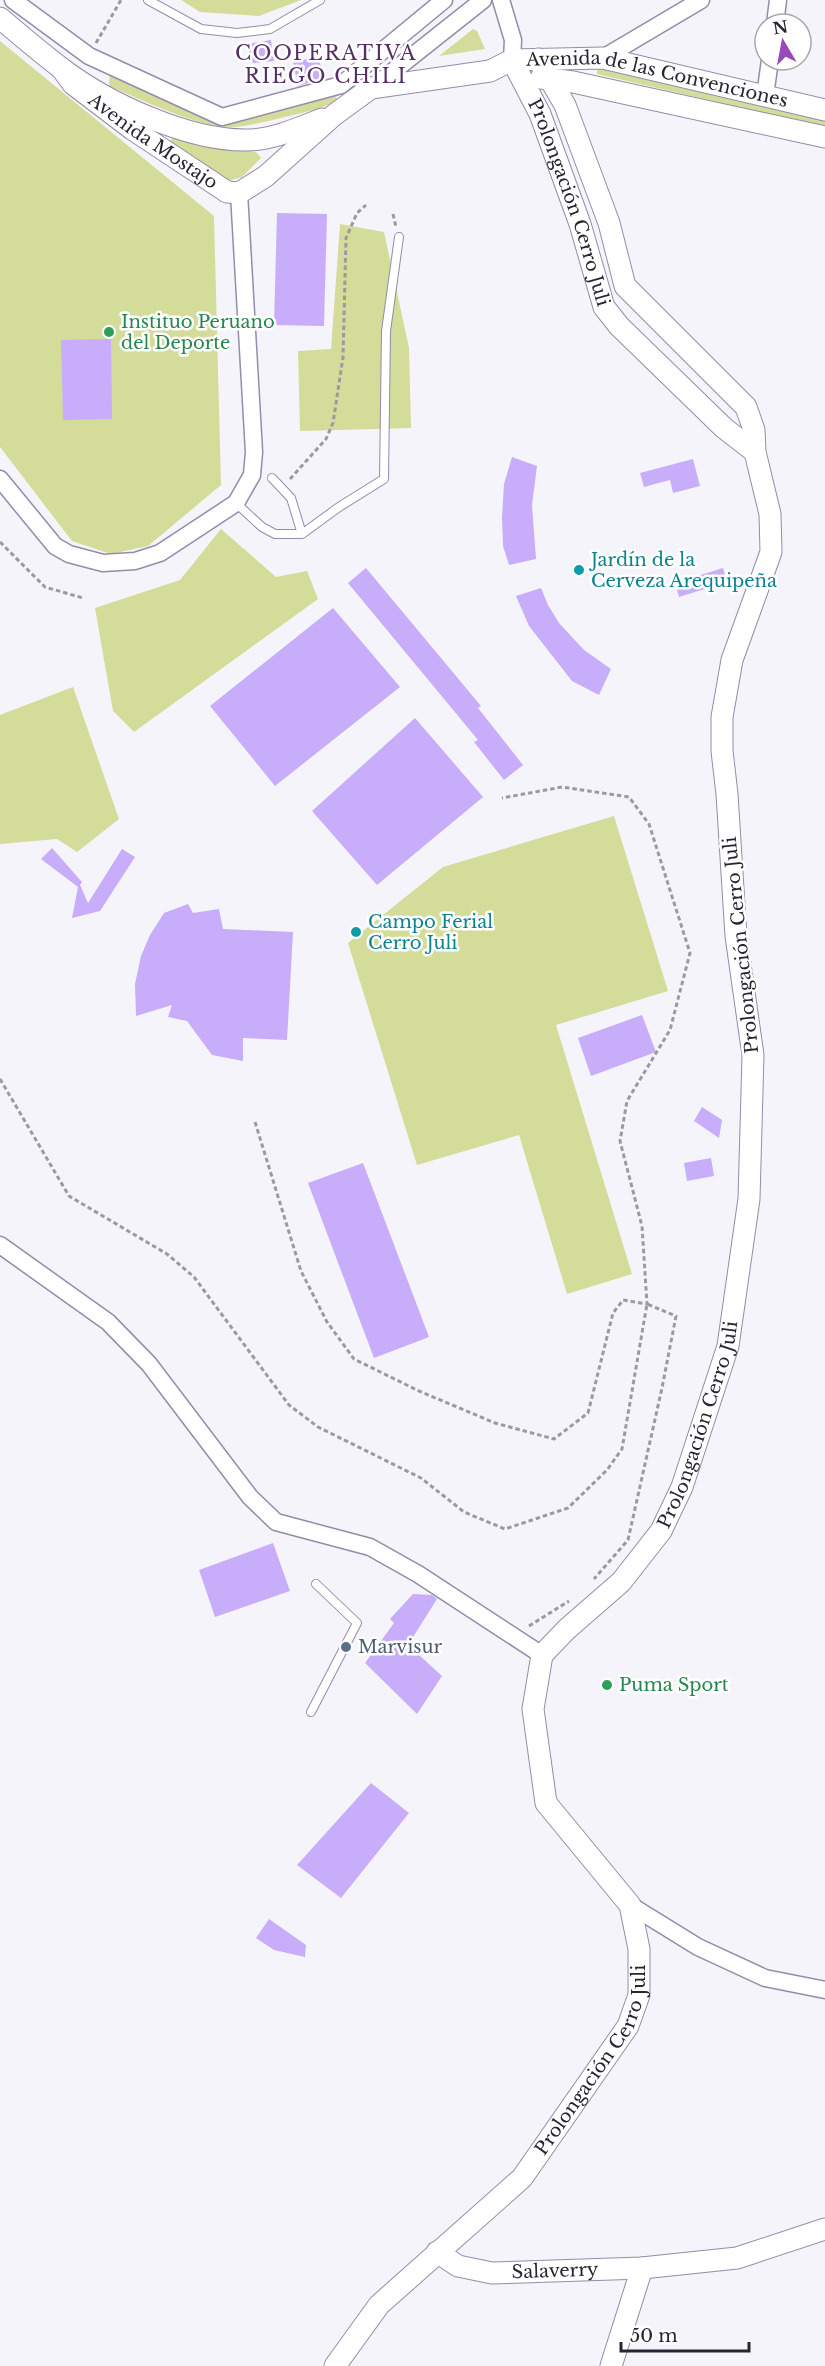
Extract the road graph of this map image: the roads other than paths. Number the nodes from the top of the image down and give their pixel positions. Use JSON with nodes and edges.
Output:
{"nodes":[{"id":1,"x":13,"y":0,"type":"edge"},
{"id":2,"x":148,"y":0,"type":"edge"},
{"id":3,"x":320,"y":0,"type":"edge"},
{"id":4,"x":444,"y":0,"type":"edge"},
{"id":5,"x":483,"y":0,"type":"edge"},
{"id":6,"x":501,"y":0,"type":"edge"},
{"id":7,"x":701,"y":0,"type":"edge"},
{"id":8,"x":0,"y":18,"type":"edge"},
{"id":9,"x":512,"y":50,"type":"junction"},
{"id":10,"x":603,"y":58,"type":"junction"},
{"id":11,"x":538,"y":59,"type":"junction"},
{"id":12,"x":62,"y":69,"type":"junction"},
{"id":13,"x":490,"y":71,"type":"junction"},
{"id":14,"x":768,"y":72,"type":"edge"},
{"id":15,"x":549,"y":77,"type":"junction"},
{"id":16,"x":522,"y":79,"type":"junction"},
{"id":17,"x":371,"y":88,"type":"junction"},
{"id":18,"x":765,"y":96,"type":"junction"},
{"id":19,"x":825,"y":110,"type":"edge"},
{"id":20,"x":334,"y":115,"type":"junction"},
{"id":21,"x":825,"y":137,"type":"edge"},
{"id":22,"x":238,"y":194,"type":"junction"},
{"id":23,"x":399,"y":237,"type":"dead end"},
{"id":24,"x":755,"y":452,"type":"junction"},
{"id":25,"x":272,"y":478,"type":"dead end"},
{"id":26,"x":0,"y":479,"type":"edge"},
{"id":27,"x":236,"y":503,"type":"junction"},
{"id":28,"x":302,"y":534,"type":"junction"},
{"id":29,"x":0,"y":1245,"type":"edge"},
{"id":30,"x":316,"y":1584,"type":"dead end"},
{"id":31,"x":542,"y":1655,"type":"junction"},
{"id":32,"x":311,"y":1712,"type":"dead end"},
{"id":33,"x":630,"y":1905,"type":"junction"},
{"id":34,"x":825,"y":1990,"type":"edge"},
{"id":35,"x":825,"y":2229,"type":"edge"},
{"id":36,"x":437,"y":2252,"type":"junction"},
{"id":37,"x":642,"y":2268,"type":"junction"},
{"id":38,"x":335,"y":2366,"type":"edge"},
{"id":39,"x":611,"y":2366,"type":"edge"}],
"edges":[{"from":1,"to":4,"type":"street"},
{"from":2,"to":3,"type":"lane"},
{"from":5,"to":17,"type":"street"},
{"from":6,"to":9,"type":"street","name":"Prolongación Cerro Juli"},
{"from":7,"to":10,"type":"street"},
{"from":8,"to":12,"type":"street","name":"Avenida Mostajo"},
{"from":9,"to":11,"type":"street","name":"Avenida de las Convenciones"},
{"from":9,"to":13,"type":"street","name":"Avenida de las Convenciones"},
{"from":9,"to":16,"type":"street","name":"Prolongación Cerro Juli"},
{"from":10,"to":11,"type":"street","name":"Avenida de las Convenciones"},
{"from":10,"to":18,"type":"street","name":"Avenida de las Convenciones"},
{"from":11,"to":15,"type":"street","name":"Prolongación Cerro Juli"},
{"from":12,"to":20,"type":"street","name":"Avenida Mostajo"},
{"from":12,"to":22,"type":"street","name":"Avenida Mostajo"},
{"from":13,"to":16,"type":"street","name":"Avenida de las Convenciones"},
{"from":13,"to":17,"type":"street","name":"Avenida de las Convenciones"},
{"from":14,"to":18,"type":"street"},
{"from":15,"to":16,"type":"street","name":"Avenida de las Convenciones"},
{"from":15,"to":21,"type":"street","name":"Avenida de las Convenciones"},
{"from":15,"to":24,"type":"street","name":"Prolongación Cerro Juli"},
{"from":16,"to":24,"type":"street","name":"Prolongación Cerro Juli"},
{"from":17,"to":20,"type":"street","name":"Avenida Mostajo"},
{"from":18,"to":19,"type":"street","name":"Avenida de las Convenciones"},
{"from":20,"to":22,"type":"street","name":"Avenida Mostajo"},
{"from":22,"to":27,"type":"street"},
{"from":23,"to":28,"type":"lane"},
{"from":24,"to":31,"type":"street","name":"Prolongación Cerro Juli"},
{"from":25,"to":28,"type":"lane"},
{"from":26,"to":27,"type":"street"},
{"from":27,"to":28,"type":"lane"},
{"from":29,"to":31,"type":"street"},
{"from":30,"to":32,"type":"lane"},
{"from":31,"to":33,"type":"street","name":"Prolongación Cerro Juli"},
{"from":33,"to":34,"type":"street"},
{"from":33,"to":36,"type":"street","name":"Prolongación Cerro Juli"},
{"from":35,"to":37,"type":"street","name":"Salaverry"},
{"from":36,"to":37,"type":"street","name":"Salaverry"},
{"from":36,"to":38,"type":"street"},
{"from":37,"to":39,"type":"street"}]}
